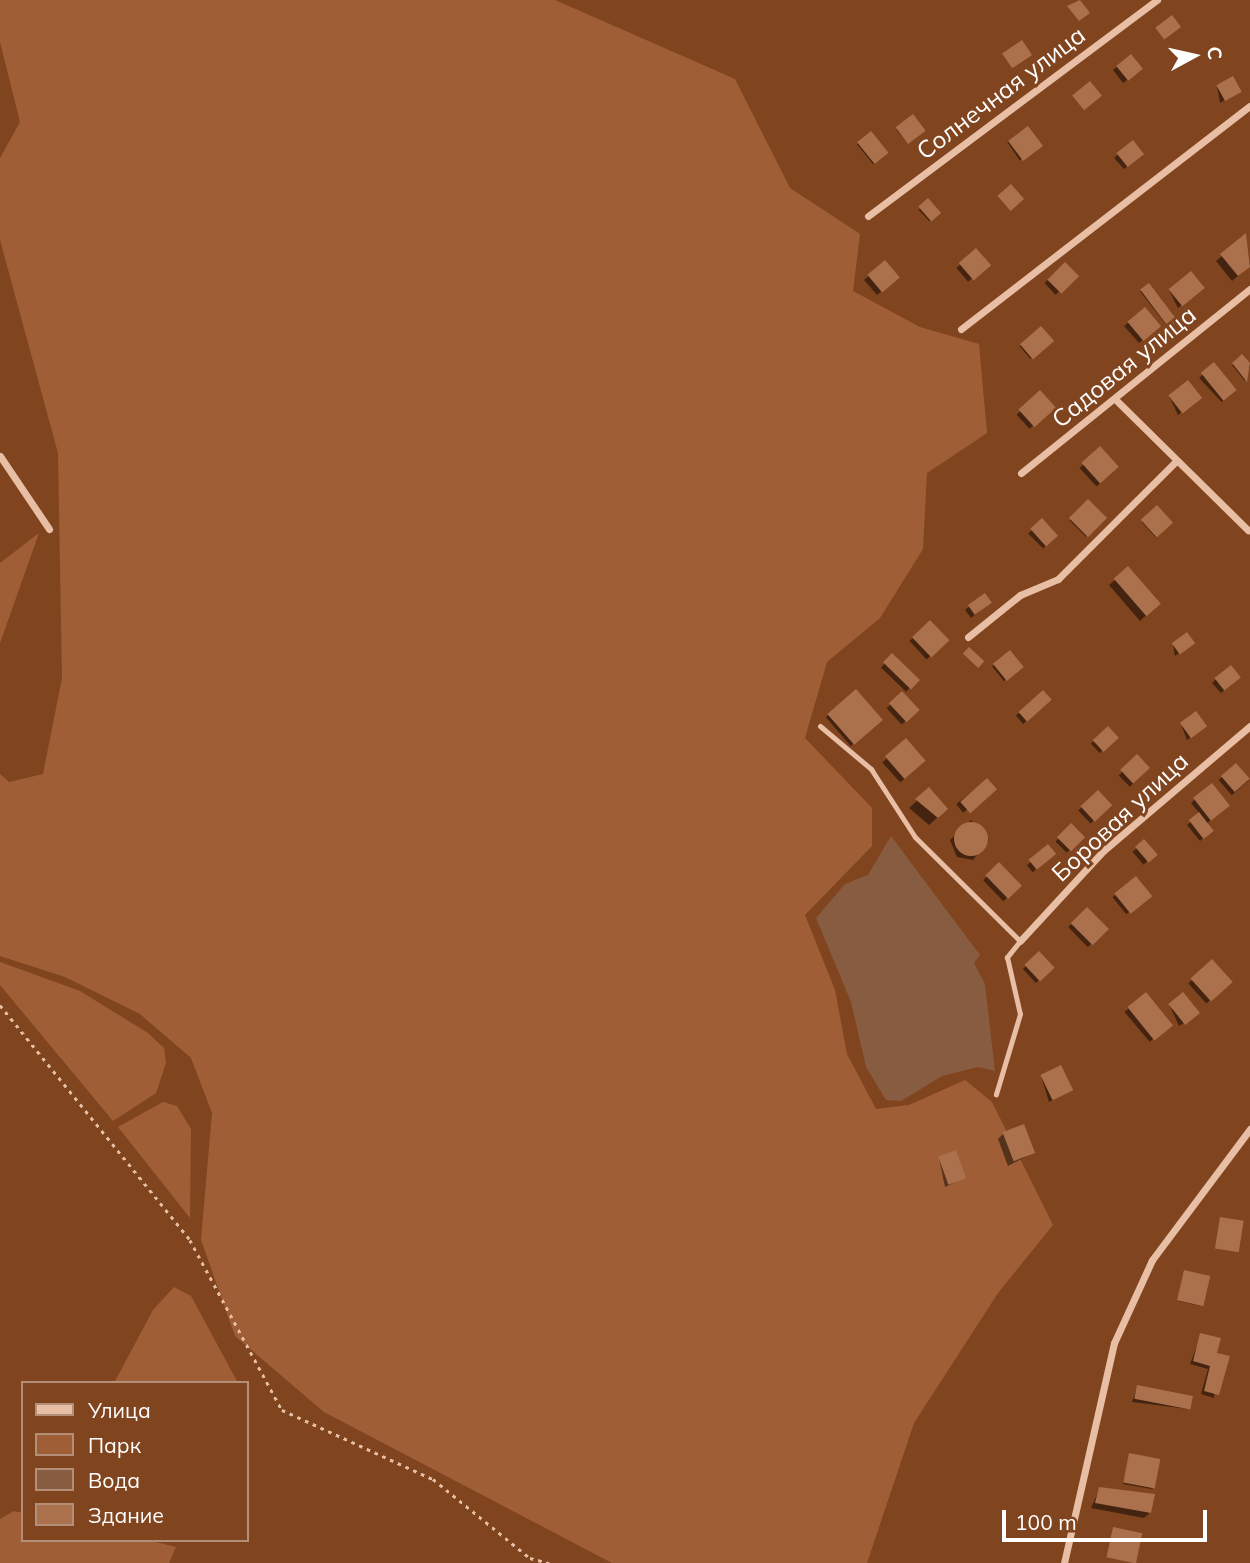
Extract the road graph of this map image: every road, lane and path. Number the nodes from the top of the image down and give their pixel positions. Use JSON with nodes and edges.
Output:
{"nodes":[{"id":1,"x":1157,"y":0,"type":"edge"},
{"id":2,"x":1250,"y":106,"type":"edge"},
{"id":3,"x":868,"y":216,"type":"dead end"},
{"id":4,"x":1250,"y":289,"type":"edge"},
{"id":5,"x":961,"y":329,"type":"dead end"},
{"id":6,"x":1115,"y":399,"type":"junction"},
{"id":7,"x":0,"y":456,"type":"edge"},
{"id":8,"x":1176,"y":461,"type":"junction"},
{"id":9,"x":1021,"y":473,"type":"dead end"},
{"id":10,"x":49,"y":529,"type":"dead end"},
{"id":11,"x":1248,"y":530,"type":"dead end"},
{"id":12,"x":968,"y":637,"type":"dead end"},
{"id":13,"x":820,"y":726,"type":"dead end"},
{"id":14,"x":1250,"y":726,"type":"edge"},
{"id":15,"x":1020,"y":941,"type":"junction"},
{"id":16,"x":0,"y":1005,"type":"edge"},
{"id":17,"x":996,"y":1094,"type":"dead end"},
{"id":18,"x":1250,"y":1129,"type":"edge"},
{"id":19,"x":549,"y":1563,"type":"edge"},
{"id":20,"x":1064,"y":1563,"type":"edge"}],
"edges":[{"from":1,"to":3,"type":"street","name":"Солнечная улица"},
{"from":2,"to":5,"type":"street"},
{"from":4,"to":6,"type":"street","name":"Садовая улица"},
{"from":6,"to":8,"type":"street"},
{"from":6,"to":9,"type":"street","name":"Садовая улица"},
{"from":7,"to":10,"type":"street"},
{"from":8,"to":11,"type":"street"},
{"from":8,"to":12,"type":"street"},
{"from":13,"to":15,"type":"lane"},
{"from":14,"to":15,"type":"street","name":"Боровая улица"},
{"from":15,"to":17,"type":"lane"},
{"from":16,"to":19,"type":"path"},
{"from":18,"to":20,"type":"street"}]}
